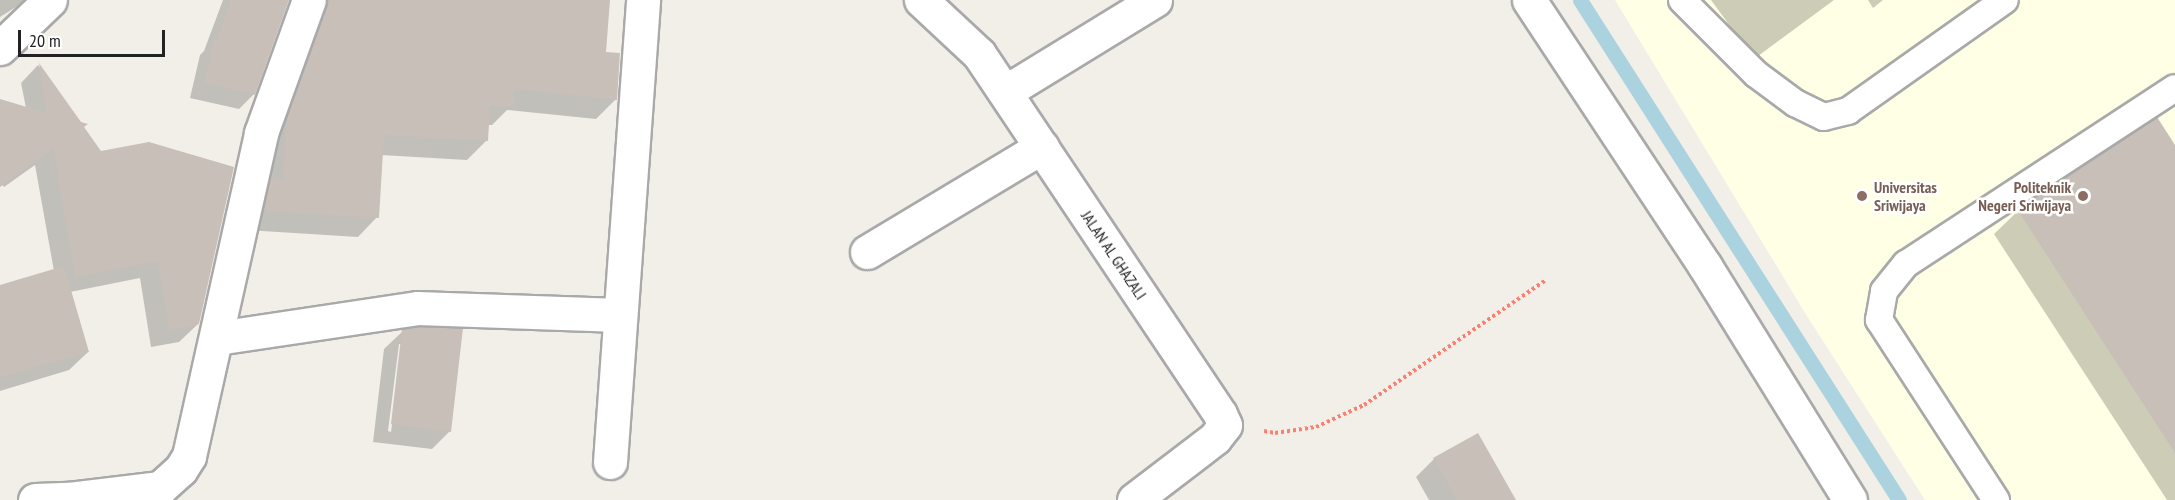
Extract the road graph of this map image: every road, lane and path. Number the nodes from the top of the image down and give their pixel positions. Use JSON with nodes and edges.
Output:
{"nodes":[{"id":1,"x":50,"y":0,"type":"edge"},
{"id":2,"x":309,"y":0,"type":"edge"},
{"id":3,"x":643,"y":0,"type":"edge"},
{"id":4,"x":921,"y":0,"type":"edge"},
{"id":5,"x":1155,"y":0,"type":"edge"},
{"id":6,"x":1529,"y":0,"type":"edge"},
{"id":7,"x":1682,"y":0,"type":"edge"},
{"id":8,"x":2006,"y":0,"type":"edge"},
{"id":9,"x":0,"y":48,"type":"edge"},
{"id":10,"x":2175,"y":88,"type":"edge"},
{"id":11,"x":1005,"y":92,"type":"junction"},
{"id":12,"x":1042,"y":147,"type":"junction"},
{"id":13,"x":867,"y":252,"type":"dead end"},
{"id":14,"x":1546,"y":280,"type":"dead end"},
{"id":15,"x":620,"y":315,"type":"junction"},
{"id":16,"x":217,"y":338,"type":"junction"},
{"id":17,"x":1225,"y":425,"type":"junction"},
{"id":18,"x":610,"y":462,"type":"dead end"},
{"id":19,"x":35,"y":500,"type":"edge"},
{"id":20,"x":1134,"y":500,"type":"edge"},
{"id":21,"x":1850,"y":500,"type":"edge"},
{"id":22,"x":1996,"y":500,"type":"edge"}],
"edges":[{"from":1,"to":9,"type":"street"},
{"from":2,"to":16,"type":"street"},
{"from":3,"to":15,"type":"street"},
{"from":4,"to":11,"type":"street","name":"JALAN AL GHAZALI"},
{"from":5,"to":11,"type":"street"},
{"from":6,"to":21,"type":"street"},
{"from":7,"to":8,"type":"lane"},
{"from":10,"to":22,"type":"lane"},
{"from":11,"to":12,"type":"street","name":"JALAN AL GHAZALI"},
{"from":12,"to":13,"type":"street"},
{"from":12,"to":17,"type":"street","name":"JALAN AL GHAZALI"},
{"from":14,"to":17,"type":"path"},
{"from":15,"to":16,"type":"street"},
{"from":15,"to":18,"type":"street"},
{"from":16,"to":19,"type":"street"},
{"from":17,"to":20,"type":"street"}]}
